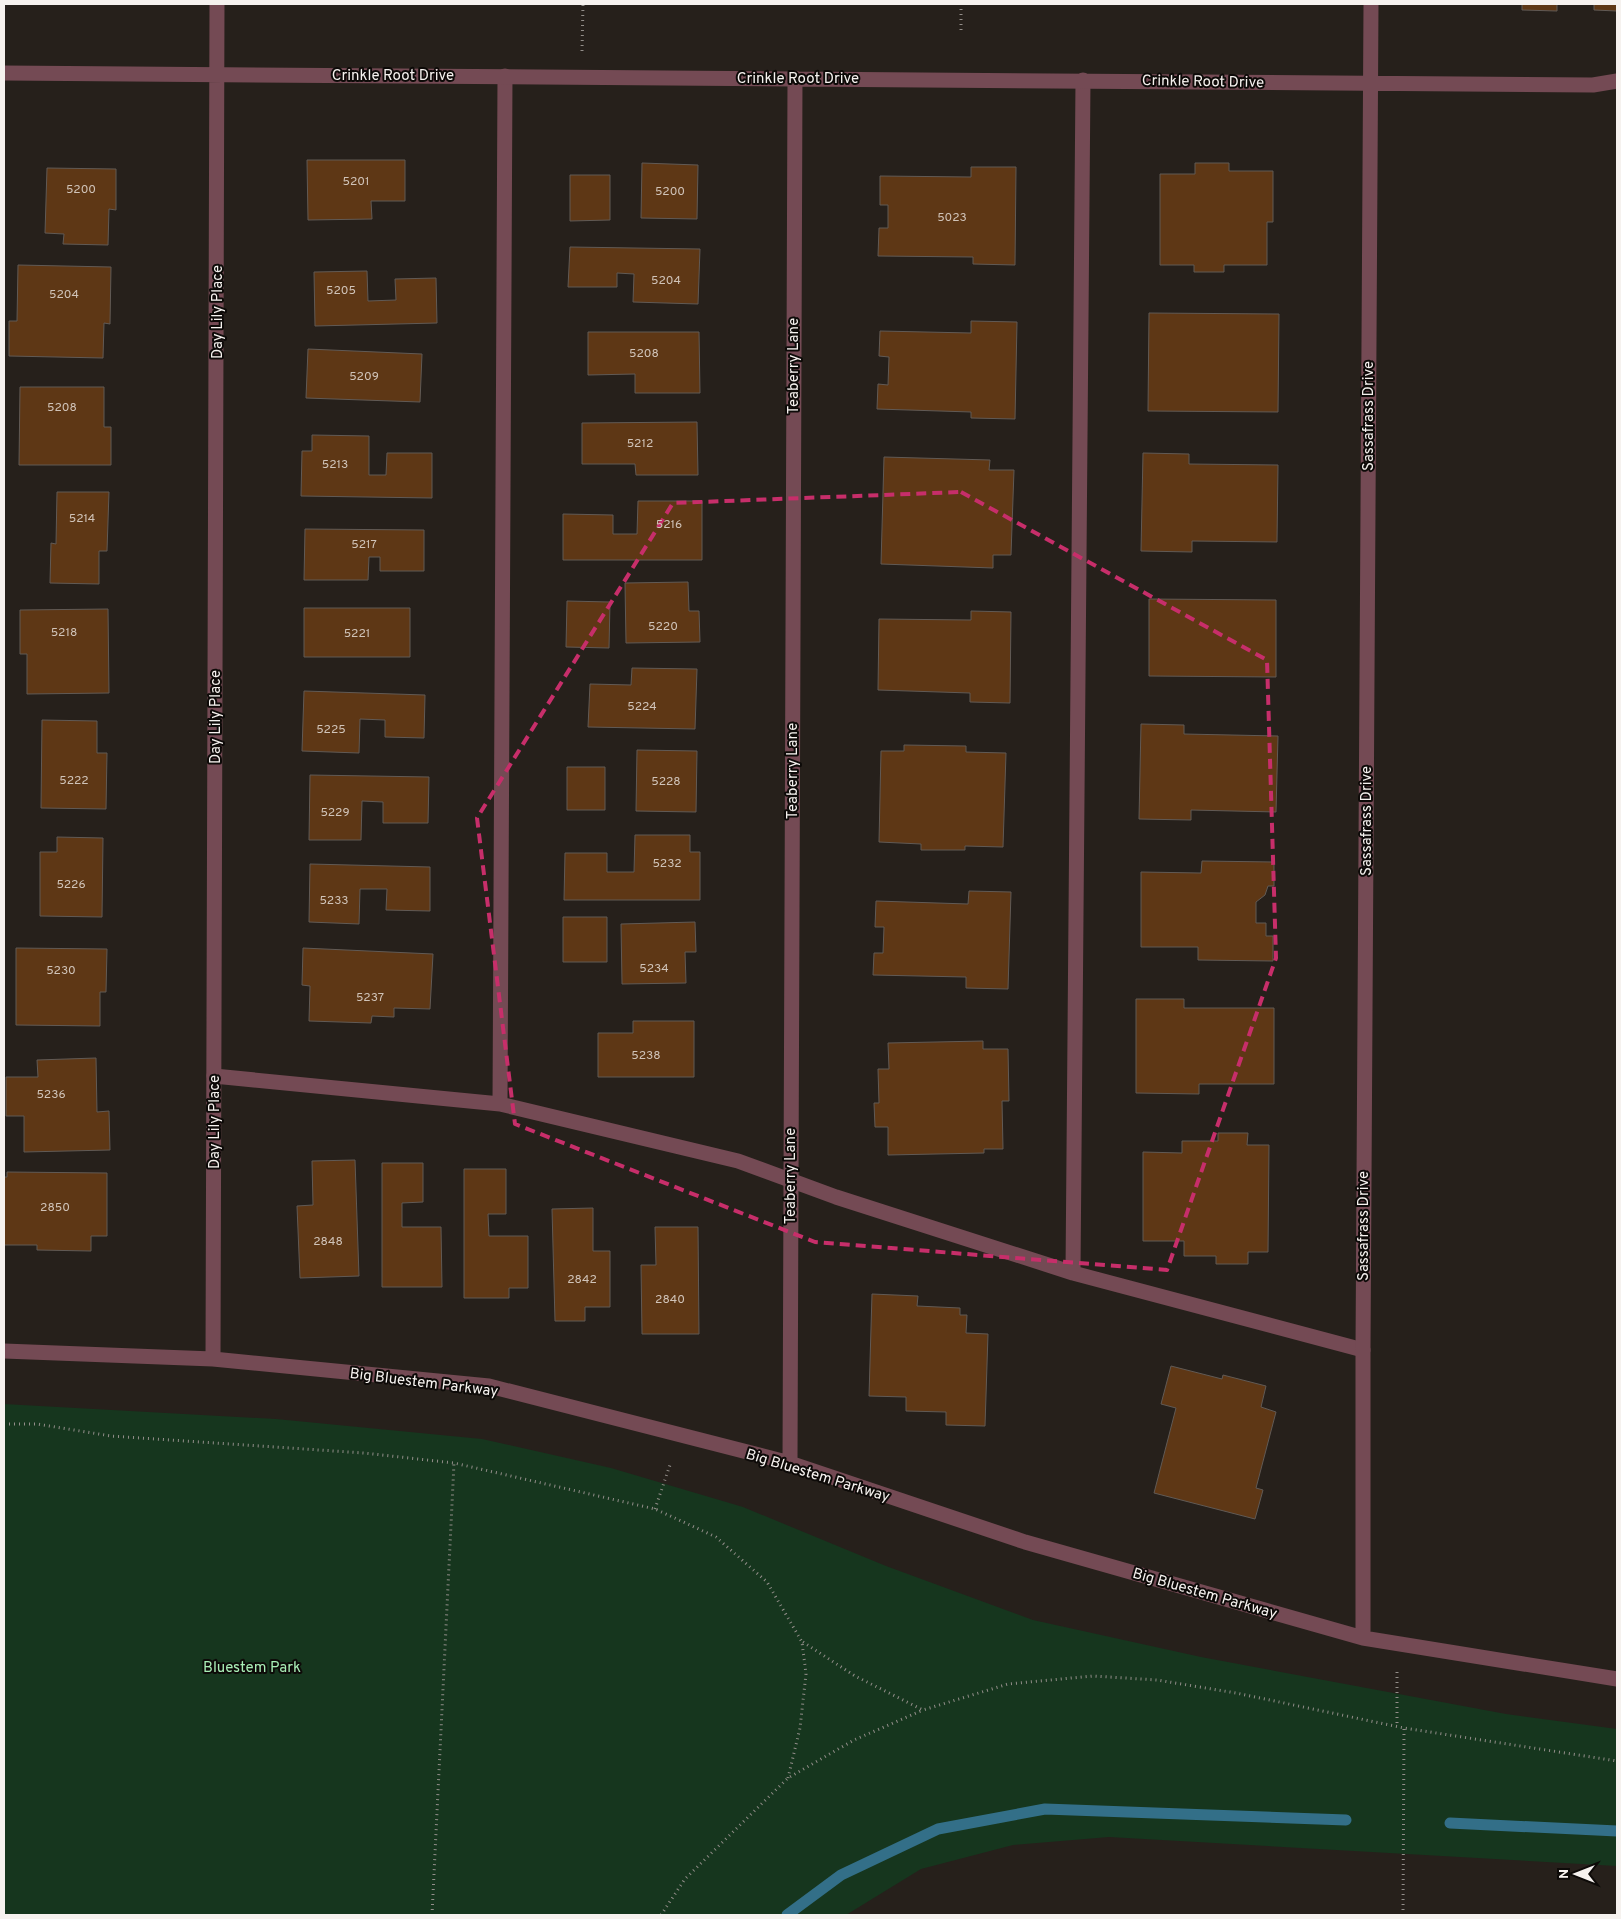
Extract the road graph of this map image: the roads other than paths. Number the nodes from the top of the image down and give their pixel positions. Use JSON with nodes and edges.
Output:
{"nodes":[{"id":1,"x":217,"y":4,"type":"edge"},
{"id":2,"x":1371,"y":4,"type":"edge"},
{"id":3,"x":4,"y":73,"type":"edge"},
{"id":4,"x":217,"y":75,"type":"junction"},
{"id":5,"x":505,"y":76,"type":"junction"},
{"id":6,"x":795,"y":78,"type":"junction"},
{"id":7,"x":1083,"y":80,"type":"junction"},
{"id":8,"x":1617,"y":81,"type":"edge"},
{"id":9,"x":1371,"y":83,"type":"junction"},
{"id":10,"x":1593,"y":85,"type":"junction"},
{"id":11,"x":1617,"y":91,"type":"edge"},
{"id":12,"x":214,"y":1076,"type":"junction"},
{"id":13,"x":500,"y":1104,"type":"junction"},
{"id":14,"x":790,"y":1180,"type":"junction"},
{"id":15,"x":1073,"y":1273,"type":"junction"},
{"id":16,"x":1362,"y":1350,"type":"junction"},
{"id":17,"x":4,"y":1351,"type":"edge"},
{"id":18,"x":213,"y":1359,"type":"junction"},
{"id":19,"x":790,"y":1464,"type":"junction"},
{"id":20,"x":1363,"y":1638,"type":"junction"},
{"id":21,"x":1617,"y":1679,"type":"edge"}],
"edges":[{"from":1,"to":4,"type":"street","name":"Day Lily Place"},
{"from":2,"to":9,"type":"street","name":"Sassafrass Drive"},
{"from":3,"to":4,"type":"street","name":"Crinkle Root Drive"},
{"from":4,"to":5,"type":"street","name":"Crinkle Root Drive"},
{"from":4,"to":12,"type":"street","name":"Day Lily Place"},
{"from":5,"to":6,"type":"street","name":"Crinkle Root Drive"},
{"from":5,"to":13,"type":"street"},
{"from":6,"to":7,"type":"street","name":"Crinkle Root Drive"},
{"from":6,"to":14,"type":"street","name":"Teaberry Lane"},
{"from":7,"to":9,"type":"street","name":"Crinkle Root Drive"},
{"from":7,"to":15,"type":"street"},
{"from":8,"to":10,"type":"street","name":"Crinkle Root Drive"},
{"from":9,"to":10,"type":"street","name":"Crinkle Root Drive"},
{"from":9,"to":16,"type":"street","name":"Sassafrass Drive"},
{"from":10,"to":11,"type":"street","name":"Crinkle Root Drive"},
{"from":12,"to":13,"type":"street"},
{"from":12,"to":18,"type":"street","name":"Day Lily Place"},
{"from":13,"to":14,"type":"street"},
{"from":14,"to":15,"type":"street"},
{"from":14,"to":19,"type":"street","name":"Teaberry Lane"},
{"from":15,"to":16,"type":"street"},
{"from":16,"to":20,"type":"street","name":"Sassafrass Drive"},
{"from":17,"to":18,"type":"street","name":"Big Bluestem Parkway"},
{"from":18,"to":19,"type":"street","name":"Big Bluestem Parkway"},
{"from":19,"to":20,"type":"street","name":"Big Bluestem Parkway"},
{"from":20,"to":21,"type":"street","name":"Big Bluestem Parkway"}]}
